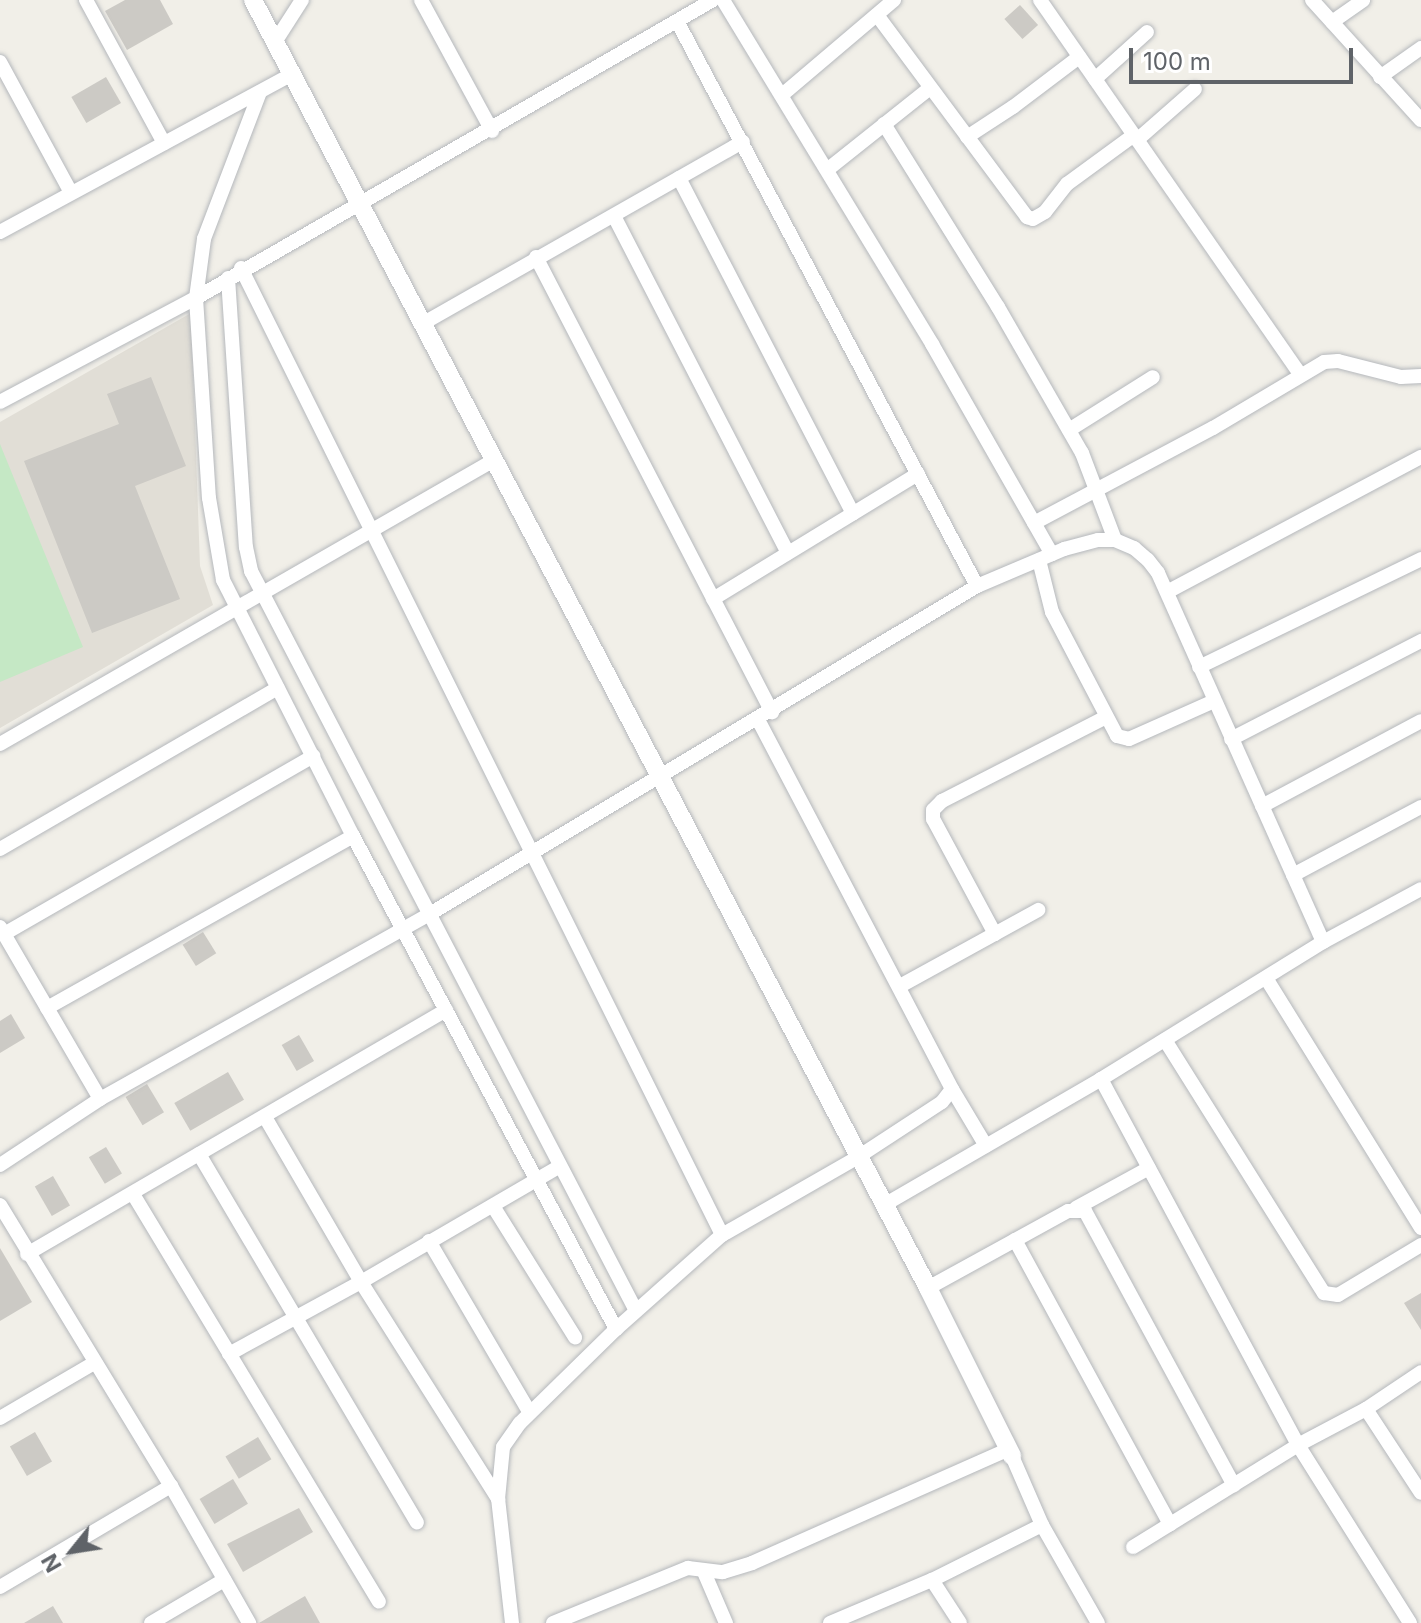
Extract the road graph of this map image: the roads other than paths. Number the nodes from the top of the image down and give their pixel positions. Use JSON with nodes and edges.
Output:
{"nodes":[{"id":1,"x":86,"y":0,"type":"edge"},
{"id":2,"x":253,"y":0,"type":"edge"},
{"id":3,"x":302,"y":0,"type":"edge"},
{"id":4,"x":421,"y":0,"type":"edge"},
{"id":5,"x":713,"y":0,"type":"edge"},
{"id":6,"x":723,"y":0,"type":"edge"},
{"id":7,"x":894,"y":0,"type":"edge"},
{"id":8,"x":1040,"y":0,"type":"edge"},
{"id":9,"x":1312,"y":0,"type":"edge"},
{"id":10,"x":1363,"y":0,"type":"edge"},
{"id":11,"x":877,"y":15,"type":"junction"},
{"id":12,"x":677,"y":21,"type":"junction"},
{"id":13,"x":1332,"y":22,"type":"junction"},
{"id":14,"x":1147,"y":32,"type":"dead end"},
{"id":15,"x":275,"y":42,"type":"junction"},
{"id":16,"x":1421,"y":48,"type":"edge"},
{"id":17,"x":1079,"y":57,"type":"junction"},
{"id":18,"x":0,"y":62,"type":"edge"},
{"id":19,"x":292,"y":74,"type":"junction"},
{"id":20,"x":1380,"y":77,"type":"junction"},
{"id":21,"x":1095,"y":79,"type":"junction"},
{"id":22,"x":930,"y":88,"type":"junction"},
{"id":23,"x":1195,"y":89,"type":"dead end"},
{"id":24,"x":15,"y":90,"type":"junction"},
{"id":25,"x":260,"y":92,"type":"junction"},
{"id":26,"x":782,"y":95,"type":"junction"},
{"id":27,"x":0,"y":99,"type":"edge"},
{"id":28,"x":1421,"y":120,"type":"edge"},
{"id":29,"x":884,"y":124,"type":"junction"},
{"id":30,"x":492,"y":131,"type":"junction"},
{"id":31,"x":967,"y":137,"type":"junction"},
{"id":32,"x":1136,"y":137,"type":"junction"},
{"id":33,"x":743,"y":142,"type":"junction"},
{"id":34,"x":164,"y":143,"type":"junction"},
{"id":35,"x":827,"y":170,"type":"junction"},
{"id":36,"x":679,"y":178,"type":"junction"},
{"id":37,"x":71,"y":193,"type":"junction"},
{"id":38,"x":359,"y":202,"type":"junction"},
{"id":39,"x":614,"y":216,"type":"junction"},
{"id":40,"x":0,"y":232,"type":"edge"},
{"id":41,"x":536,"y":257,"type":"junction"},
{"id":42,"x":241,"y":268,"type":"junction"},
{"id":43,"x":228,"y":278,"type":"junction"},
{"id":44,"x":196,"y":298,"type":"junction"},
{"id":45,"x":422,"y":324,"type":"junction"},
{"id":46,"x":1300,"y":374,"type":"junction"},
{"id":47,"x":1421,"y":376,"type":"edge"},
{"id":48,"x":1153,"y":377,"type":"dead end"},
{"id":49,"x":0,"y":402,"type":"edge"},
{"id":50,"x":1069,"y":430,"type":"junction"},
{"id":51,"x":1421,"y":457,"type":"edge"},
{"id":52,"x":494,"y":460,"type":"junction"},
{"id":53,"x":918,"y":474,"type":"junction"},
{"id":54,"x":1098,"y":490,"type":"junction"},
{"id":55,"x":853,"y":514,"type":"junction"},
{"id":56,"x":1034,"y":523,"type":"junction"},
{"id":57,"x":370,"y":530,"type":"junction"},
{"id":58,"x":1115,"y":540,"type":"junction"},
{"id":59,"x":788,"y":553,"type":"junction"},
{"id":60,"x":1045,"y":557,"type":"junction"},
{"id":61,"x":1421,"y":559,"type":"edge"},
{"id":62,"x":977,"y":586,"type":"junction"},
{"id":63,"x":1167,"y":592,"type":"junction"},
{"id":64,"x":262,"y":594,"type":"junction"},
{"id":65,"x":713,"y":599,"type":"junction"},
{"id":66,"x":235,"y":608,"type":"junction"},
{"id":67,"x":1421,"y":641,"type":"edge"},
{"id":68,"x":1199,"y":667,"type":"junction"},
{"id":69,"x":278,"y":688,"type":"junction"},
{"id":70,"x":1214,"y":701,"type":"junction"},
{"id":71,"x":772,"y":712,"type":"junction"},
{"id":72,"x":1106,"y":717,"type":"junction"},
{"id":73,"x":758,"y":719,"type":"junction"},
{"id":74,"x":1421,"y":721,"type":"edge"},
{"id":75,"x":1231,"y":739,"type":"junction"},
{"id":76,"x":0,"y":744,"type":"edge"},
{"id":77,"x":313,"y":756,"type":"junction"},
{"id":78,"x":659,"y":776,"type":"junction"},
{"id":79,"x":1262,"y":806,"type":"junction"},
{"id":80,"x":1421,"y":807,"type":"edge"},
{"id":81,"x":353,"y":836,"type":"junction"},
{"id":82,"x":0,"y":849,"type":"edge"},
{"id":83,"x":533,"y":854,"type":"junction"},
{"id":84,"x":1293,"y":875,"type":"junction"},
{"id":85,"x":1421,"y":889,"type":"edge"},
{"id":86,"x":1038,"y":910,"type":"dead end"},
{"id":87,"x":428,"y":915,"type":"junction"},
{"id":88,"x":403,"y":929,"type":"junction"},
{"id":89,"x":2,"y":930,"type":"edge"},
{"id":90,"x":995,"y":934,"type":"junction"},
{"id":91,"x":1323,"y":942,"type":"junction"},
{"id":92,"x":1266,"y":978,"type":"junction"},
{"id":93,"x":900,"y":986,"type":"junction"},
{"id":94,"x":47,"y":1008,"type":"junction"},
{"id":95,"x":446,"y":1010,"type":"junction"},
{"id":96,"x":1165,"y":1040,"type":"junction"},
{"id":97,"x":1101,"y":1079,"type":"junction"},
{"id":98,"x":952,"y":1089,"type":"junction"},
{"id":99,"x":100,"y":1099,"type":"junction"},
{"id":100,"x":265,"y":1117,"type":"junction"},
{"id":101,"x":986,"y":1146,"type":"junction"},
{"id":102,"x":199,"y":1154,"type":"junction"},
{"id":103,"x":858,"y":1157,"type":"junction"},
{"id":104,"x":0,"y":1165,"type":"edge"},
{"id":105,"x":560,"y":1166,"type":"junction"},
{"id":106,"x":1149,"y":1168,"type":"junction"},
{"id":107,"x":536,"y":1179,"type":"junction"},
{"id":108,"x":133,"y":1194,"type":"junction"},
{"id":109,"x":0,"y":1205,"type":"edge"},
{"id":110,"x":884,"y":1205,"type":"junction"},
{"id":111,"x":493,"y":1206,"type":"junction"},
{"id":112,"x":1076,"y":1208,"type":"junction"},
{"id":113,"x":1421,"y":1228,"type":"edge"},
{"id":114,"x":722,"y":1235,"type":"junction"},
{"id":115,"x":1015,"y":1240,"type":"junction"},
{"id":116,"x":429,"y":1241,"type":"junction"},
{"id":117,"x":1421,"y":1245,"type":"edge"},
{"id":118,"x":27,"y":1254,"type":"junction"},
{"id":119,"x":361,"y":1282,"type":"junction"},
{"id":120,"x":928,"y":1288,"type":"junction"},
{"id":121,"x":636,"y":1311,"type":"junction"},
{"id":122,"x":295,"y":1316,"type":"junction"},
{"id":123,"x":616,"y":1329,"type":"junction"},
{"id":124,"x":575,"y":1337,"type":"dead end"},
{"id":125,"x":229,"y":1354,"type":"junction"},
{"id":126,"x":94,"y":1363,"type":"junction"},
{"id":127,"x":1421,"y":1372,"type":"edge"},
{"id":128,"x":1366,"y":1409,"type":"junction"},
{"id":129,"x":530,"y":1413,"type":"junction"},
{"id":130,"x":0,"y":1418,"type":"edge"},
{"id":131,"x":1298,"y":1445,"type":"junction"},
{"id":132,"x":1010,"y":1453,"type":"junction"},
{"id":133,"x":1234,"y":1485,"type":"junction"},
{"id":134,"x":171,"y":1486,"type":"junction"},
{"id":135,"x":1421,"y":1493,"type":"edge"},
{"id":136,"x":498,"y":1499,"type":"junction"},
{"id":137,"x":417,"y":1522,"type":"dead end"},
{"id":138,"x":1170,"y":1524,"type":"junction"},
{"id":139,"x":1042,"y":1525,"type":"junction"},
{"id":140,"x":1133,"y":1547,"type":"dead end"},
{"id":141,"x":704,"y":1572,"type":"junction"},
{"id":142,"x":224,"y":1580,"type":"junction"},
{"id":143,"x":932,"y":1580,"type":"junction"},
{"id":144,"x":0,"y":1587,"type":"edge"},
{"id":145,"x":379,"y":1602,"type":"dead end"},
{"id":146,"x":151,"y":1623,"type":"edge"},
{"id":147,"x":249,"y":1623,"type":"edge"},
{"id":148,"x":512,"y":1623,"type":"edge"},
{"id":149,"x":553,"y":1623,"type":"edge"},
{"id":150,"x":726,"y":1623,"type":"edge"},
{"id":151,"x":830,"y":1623,"type":"edge"},
{"id":152,"x":960,"y":1623,"type":"edge"},
{"id":153,"x":1098,"y":1623,"type":"edge"},
{"id":154,"x":1410,"y":1623,"type":"edge"}],
"edges":[{"from":1,"to":34,"type":"street"},
{"from":2,"to":15,"type":"street"},
{"from":3,"to":15,"type":"street"},
{"from":4,"to":30,"type":"street"},
{"from":5,"to":12,"type":"street"},
{"from":6,"to":26,"type":"street"},
{"from":7,"to":11,"type":"street"},
{"from":8,"to":17,"type":"street"},
{"from":9,"to":13,"type":"street"},
{"from":10,"to":13,"type":"street"},
{"from":11,"to":22,"type":"street"},
{"from":11,"to":26,"type":"street"},
{"from":12,"to":30,"type":"street"},
{"from":12,"to":33,"type":"street"},
{"from":13,"to":20,"type":"street"},
{"from":14,"to":21,"type":"street"},
{"from":15,"to":19,"type":"street"},
{"from":16,"to":20,"type":"street"},
{"from":17,"to":21,"type":"street"},
{"from":17,"to":31,"type":"street"},
{"from":18,"to":24,"type":"street"},
{"from":19,"to":25,"type":"street"},
{"from":19,"to":38,"type":"street"},
{"from":20,"to":28,"type":"street"},
{"from":21,"to":32,"type":"street"},
{"from":22,"to":29,"type":"street"},
{"from":22,"to":31,"type":"street"},
{"from":23,"to":32,"type":"street"},
{"from":24,"to":27,"type":"street"},
{"from":24,"to":37,"type":"street"},
{"from":25,"to":34,"type":"street"},
{"from":25,"to":44,"type":"street"},
{"from":26,"to":35,"type":"street"},
{"from":29,"to":35,"type":"street"},
{"from":29,"to":50,"type":"street"},
{"from":30,"to":38,"type":"street"},
{"from":31,"to":32,"type":"street"},
{"from":32,"to":46,"type":"street"},
{"from":33,"to":36,"type":"street"},
{"from":33,"to":53,"type":"street"},
{"from":34,"to":37,"type":"street"},
{"from":35,"to":56,"type":"street"},
{"from":36,"to":39,"type":"street"},
{"from":36,"to":55,"type":"street"},
{"from":37,"to":40,"type":"street"},
{"from":38,"to":42,"type":"street"},
{"from":38,"to":45,"type":"street"},
{"from":39,"to":41,"type":"street"},
{"from":39,"to":59,"type":"street"},
{"from":41,"to":45,"type":"street"},
{"from":41,"to":65,"type":"street"},
{"from":42,"to":43,"type":"street"},
{"from":42,"to":57,"type":"street"},
{"from":43,"to":44,"type":"street"},
{"from":43,"to":64,"type":"street"},
{"from":44,"to":49,"type":"street"},
{"from":44,"to":66,"type":"street"},
{"from":45,"to":52,"type":"street"},
{"from":46,"to":47,"type":"street"},
{"from":46,"to":54,"type":"street"},
{"from":48,"to":50,"type":"street"},
{"from":50,"to":54,"type":"street"},
{"from":51,"to":63,"type":"street"},
{"from":52,"to":57,"type":"street"},
{"from":52,"to":78,"type":"street"},
{"from":53,"to":55,"type":"street"},
{"from":53,"to":62,"type":"street"},
{"from":54,"to":56,"type":"street"},
{"from":54,"to":58,"type":"street"},
{"from":55,"to":59,"type":"street"},
{"from":56,"to":60,"type":"street"},
{"from":57,"to":64,"type":"street"},
{"from":57,"to":83,"type":"street"},
{"from":58,"to":60,"type":"street"},
{"from":58,"to":63,"type":"street"},
{"from":59,"to":65,"type":"street"},
{"from":60,"to":62,"type":"street"},
{"from":60,"to":72,"type":"street"},
{"from":61,"to":68,"type":"street"},
{"from":62,"to":71,"type":"street"},
{"from":63,"to":68,"type":"street"},
{"from":64,"to":66,"type":"street"},
{"from":64,"to":87,"type":"street"},
{"from":65,"to":71,"type":"street"},
{"from":66,"to":69,"type":"street"},
{"from":66,"to":76,"type":"street"},
{"from":67,"to":75,"type":"street"},
{"from":68,"to":70,"type":"street"},
{"from":69,"to":77,"type":"street"},
{"from":69,"to":82,"type":"street"},
{"from":70,"to":72,"type":"street"},
{"from":70,"to":75,"type":"street"},
{"from":71,"to":73,"type":"street"},
{"from":72,"to":90,"type":"street"},
{"from":73,"to":78,"type":"street"},
{"from":73,"to":93,"type":"street"},
{"from":74,"to":79,"type":"street"},
{"from":75,"to":79,"type":"street"},
{"from":77,"to":81,"type":"street"},
{"from":77,"to":89,"type":"street"},
{"from":78,"to":83,"type":"street"},
{"from":78,"to":103,"type":"street"},
{"from":79,"to":84,"type":"street"},
{"from":80,"to":84,"type":"street"},
{"from":81,"to":88,"type":"street"},
{"from":81,"to":94,"type":"street"},
{"from":83,"to":87,"type":"street"},
{"from":83,"to":114,"type":"street"},
{"from":84,"to":91,"type":"street"},
{"from":85,"to":91,"type":"street"},
{"from":86,"to":90,"type":"street"},
{"from":87,"to":88,"type":"street"},
{"from":87,"to":105,"type":"street"},
{"from":88,"to":95,"type":"street"},
{"from":88,"to":99,"type":"street"},
{"from":89,"to":94,"type":"street"},
{"from":90,"to":93,"type":"street"},
{"from":91,"to":92,"type":"street"},
{"from":92,"to":96,"type":"street"},
{"from":92,"to":113,"type":"street"},
{"from":93,"to":98,"type":"street"},
{"from":94,"to":99,"type":"street"},
{"from":95,"to":100,"type":"street"},
{"from":95,"to":107,"type":"street"},
{"from":96,"to":97,"type":"street"},
{"from":96,"to":117,"type":"street"},
{"from":97,"to":101,"type":"street"},
{"from":97,"to":106,"type":"street"},
{"from":98,"to":101,"type":"street"},
{"from":98,"to":103,"type":"street"},
{"from":99,"to":104,"type":"street"},
{"from":100,"to":102,"type":"street"},
{"from":100,"to":119,"type":"street"},
{"from":101,"to":110,"type":"street"},
{"from":102,"to":108,"type":"street"},
{"from":102,"to":122,"type":"street"},
{"from":103,"to":110,"type":"street"},
{"from":103,"to":114,"type":"street"},
{"from":105,"to":107,"type":"street"},
{"from":105,"to":121,"type":"street"},
{"from":106,"to":112,"type":"street"},
{"from":106,"to":131,"type":"street"},
{"from":107,"to":111,"type":"street"},
{"from":107,"to":123,"type":"street"},
{"from":108,"to":118,"type":"street"},
{"from":108,"to":125,"type":"street"},
{"from":109,"to":118,"type":"street"},
{"from":110,"to":120,"type":"street"},
{"from":111,"to":116,"type":"street"},
{"from":111,"to":124,"type":"street"},
{"from":112,"to":115,"type":"street"},
{"from":112,"to":133,"type":"street"},
{"from":114,"to":121,"type":"street"},
{"from":115,"to":120,"type":"street"},
{"from":115,"to":138,"type":"street"},
{"from":116,"to":119,"type":"street"},
{"from":116,"to":129,"type":"street"},
{"from":118,"to":126,"type":"street"},
{"from":119,"to":122,"type":"street"},
{"from":119,"to":136,"type":"street"},
{"from":120,"to":132,"type":"street"},
{"from":121,"to":123,"type":"street"},
{"from":122,"to":125,"type":"street"},
{"from":122,"to":137,"type":"street"},
{"from":123,"to":129,"type":"street"},
{"from":125,"to":145,"type":"street"},
{"from":126,"to":130,"type":"street"},
{"from":126,"to":134,"type":"street"},
{"from":127,"to":128,"type":"street"},
{"from":128,"to":131,"type":"street"},
{"from":128,"to":135,"type":"street"},
{"from":129,"to":136,"type":"street"},
{"from":131,"to":133,"type":"street"},
{"from":131,"to":154,"type":"street"},
{"from":132,"to":139,"type":"street"},
{"from":132,"to":141,"type":"street"},
{"from":133,"to":138,"type":"street"},
{"from":134,"to":142,"type":"street"},
{"from":134,"to":144,"type":"street"},
{"from":136,"to":148,"type":"street"},
{"from":138,"to":140,"type":"street"},
{"from":139,"to":143,"type":"street"},
{"from":139,"to":153,"type":"street"},
{"from":141,"to":149,"type":"street"},
{"from":141,"to":150,"type":"street"},
{"from":142,"to":146,"type":"street"},
{"from":142,"to":147,"type":"street"},
{"from":143,"to":151,"type":"street"},
{"from":143,"to":152,"type":"street"}]}
